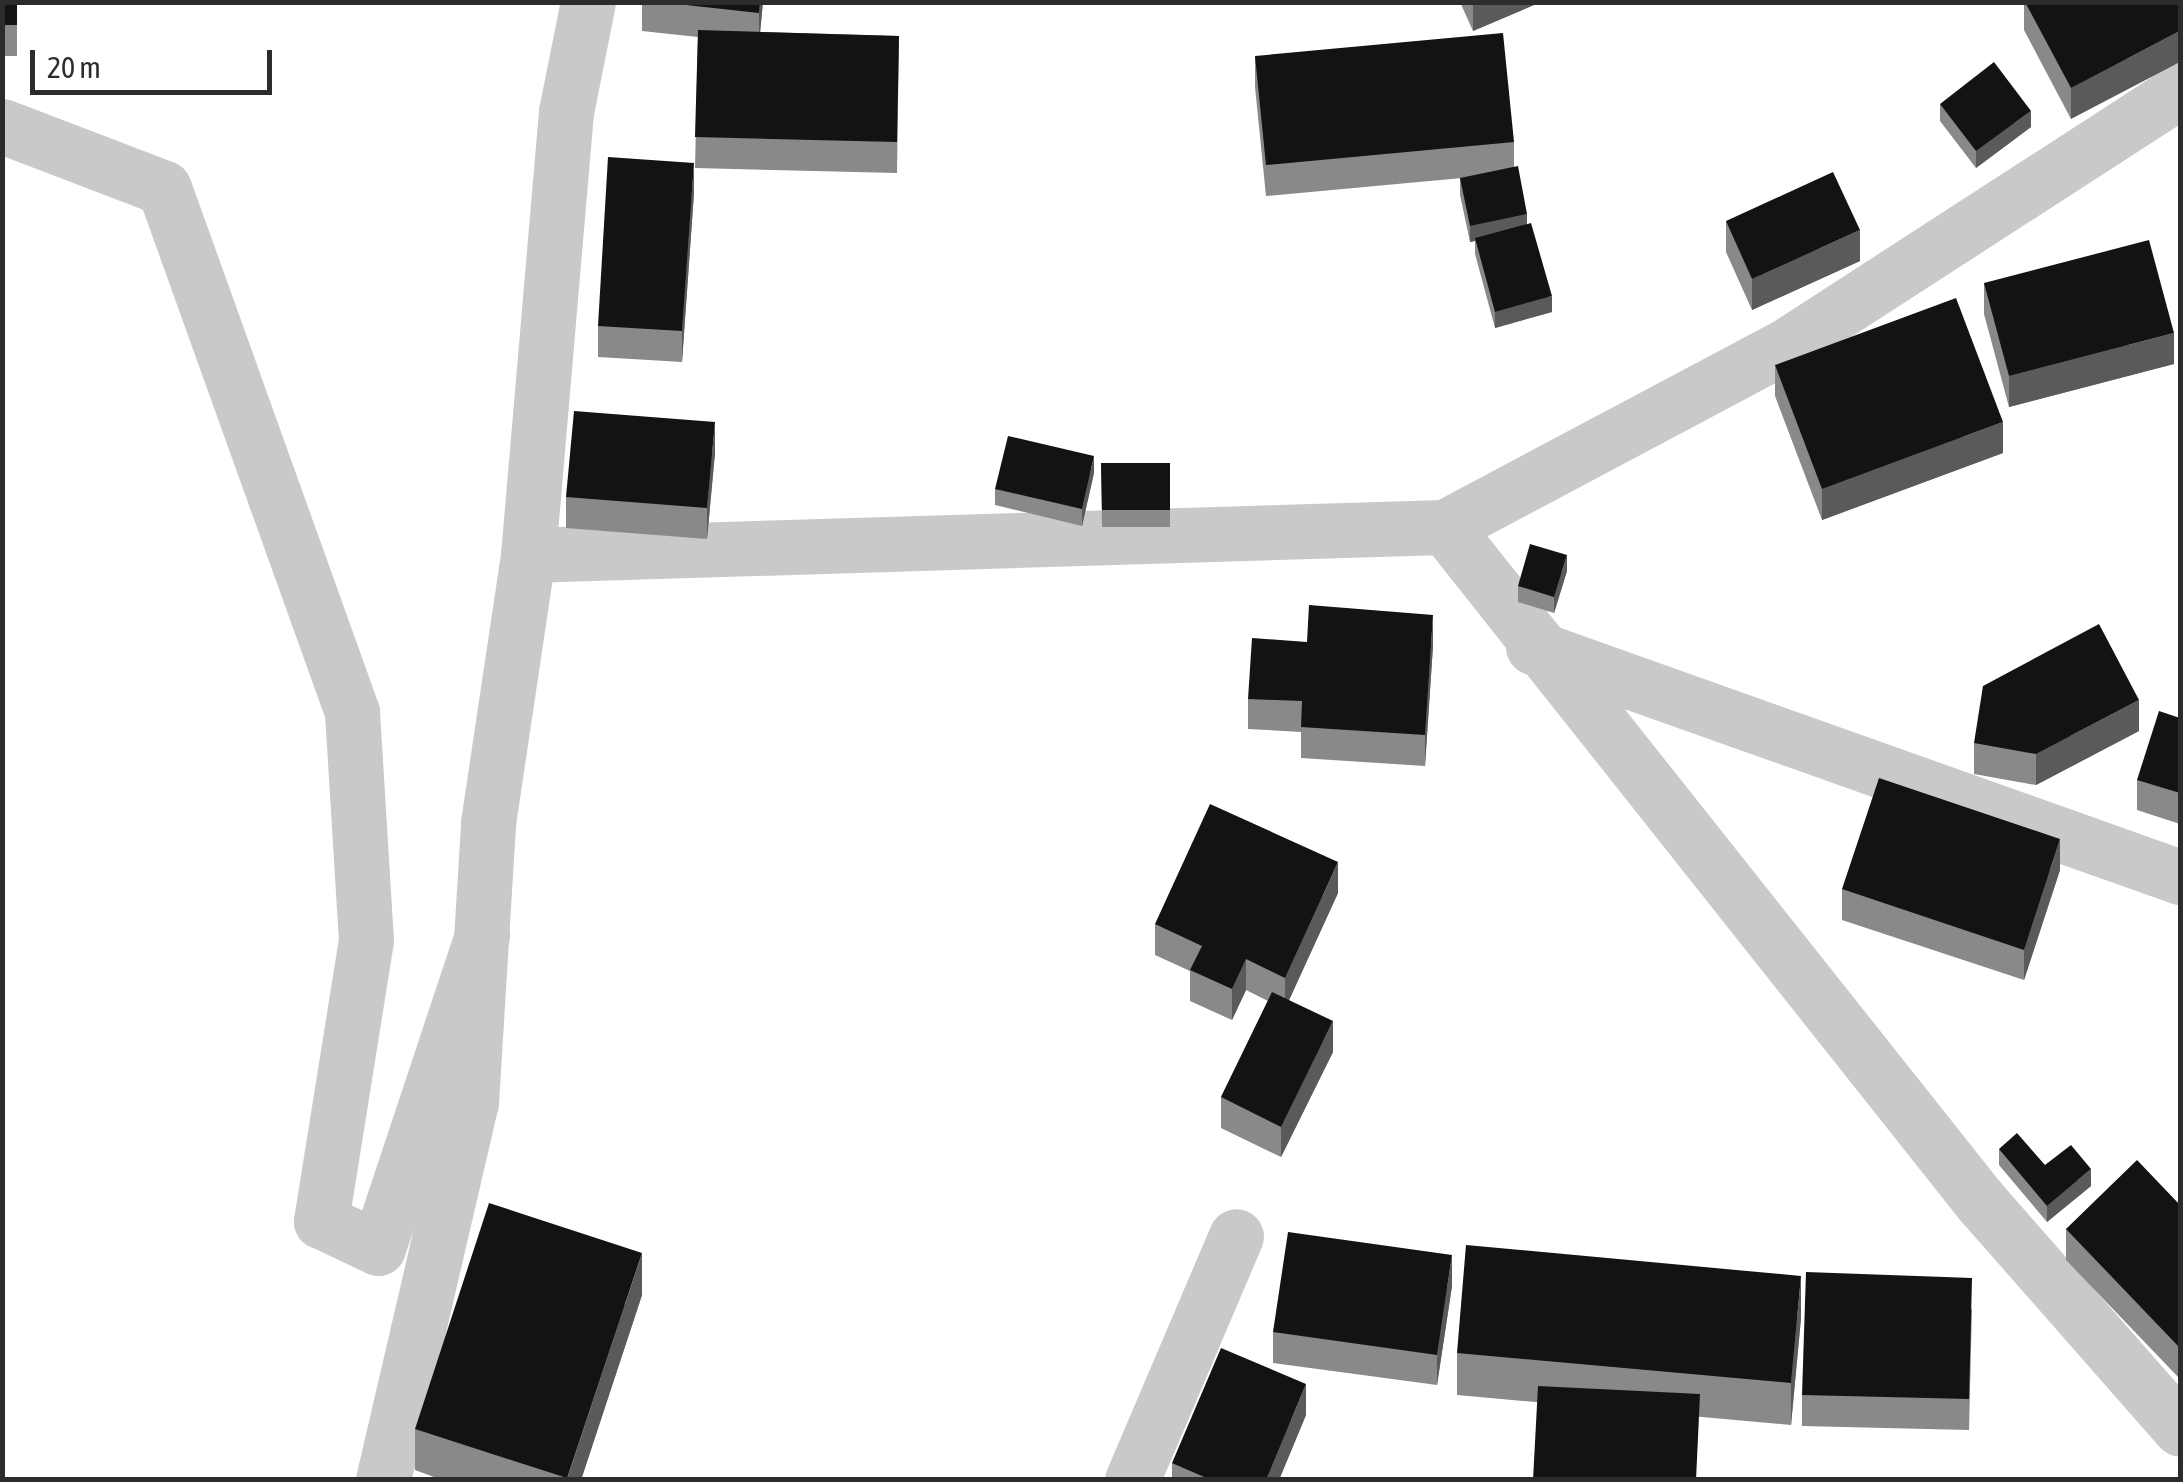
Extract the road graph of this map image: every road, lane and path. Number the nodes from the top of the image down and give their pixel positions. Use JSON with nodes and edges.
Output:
{"nodes":[{"id":1,"x":588,"y":2,"type":"edge"},
{"id":2,"x":2180,"y":91,"type":"edge"},
{"id":3,"x":2,"y":126,"type":"edge"},
{"id":4,"x":1444,"y":527,"type":"junction"},
{"id":5,"x":528,"y":555,"type":"junction"},
{"id":6,"x":1532,"y":647,"type":"junction"},
{"id":7,"x":2180,"y":876,"type":"edge"},
{"id":8,"x":482,"y":934,"type":"junction"},
{"id":9,"x":1236,"y":1236,"type":"dead end"},
{"id":10,"x":2180,"y":1429,"type":"edge"},
{"id":11,"x":383,"y":1480,"type":"edge"},
{"id":12,"x":1132,"y":1480,"type":"edge"}],
"edges":[{"from":1,"to":5,"type":"street"},
{"from":2,"to":4,"type":"street"},
{"from":3,"to":8,"type":"street"},
{"from":4,"to":5,"type":"street"},
{"from":4,"to":6,"type":"street"},
{"from":5,"to":8,"type":"street"},
{"from":6,"to":7,"type":"street"},
{"from":6,"to":10,"type":"street"},
{"from":8,"to":11,"type":"street"},
{"from":9,"to":12,"type":"street"}]}
